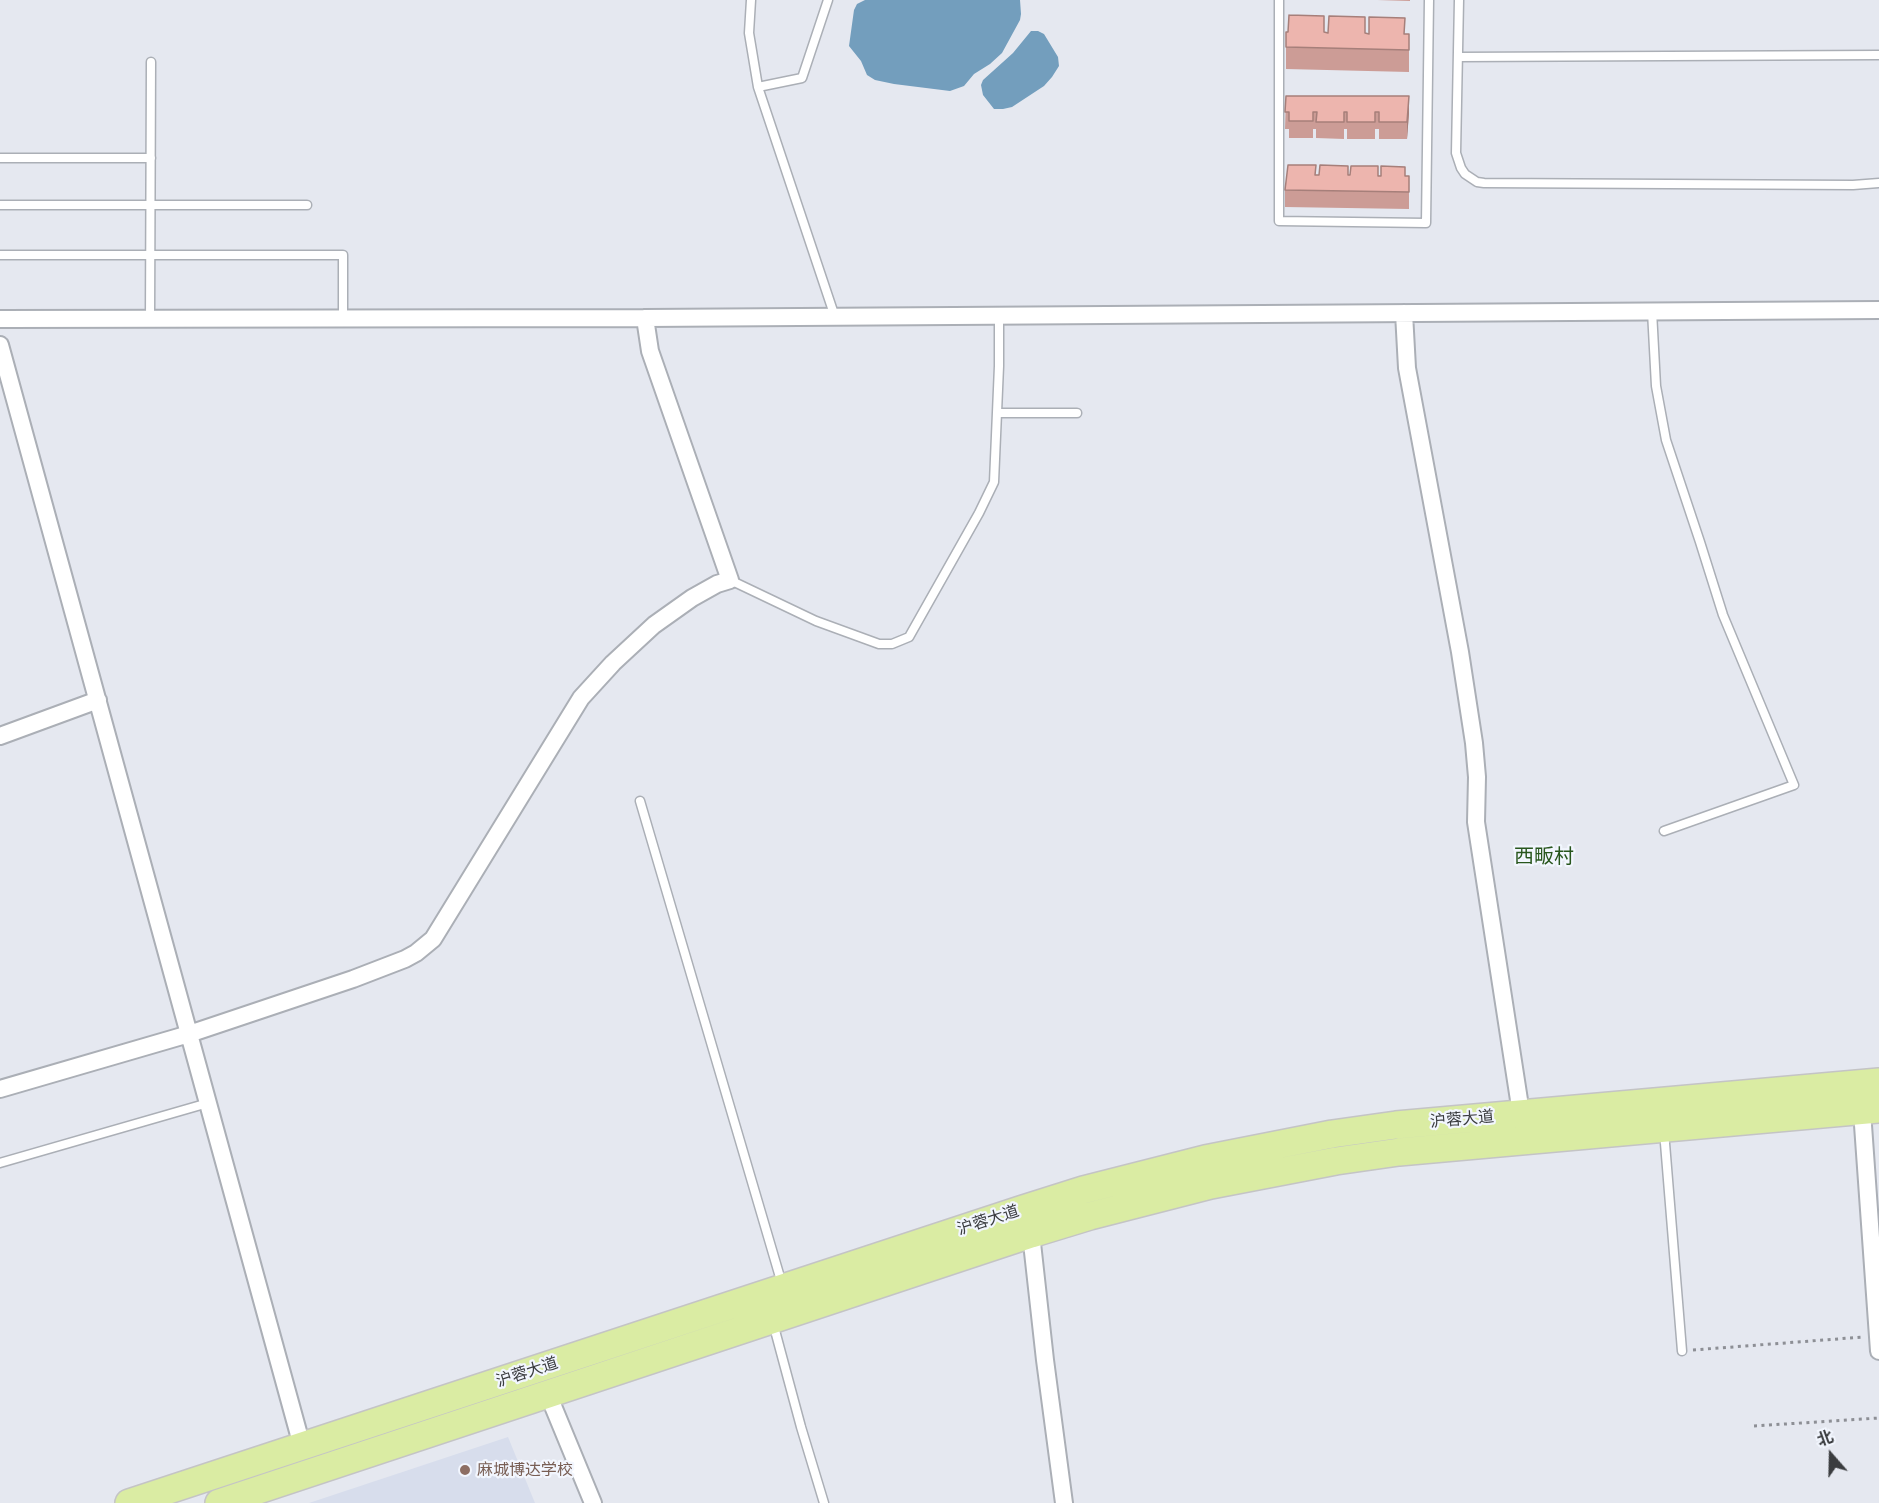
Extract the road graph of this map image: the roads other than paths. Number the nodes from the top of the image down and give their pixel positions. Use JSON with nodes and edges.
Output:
{"nodes":[{"id":1,"x":751,"y":0,"type":"edge"},
{"id":2,"x":828,"y":0,"type":"edge"},
{"id":3,"x":1279,"y":0,"type":"edge"},
{"id":4,"x":1429,"y":0,"type":"edge"},
{"id":5,"x":1459,"y":0,"type":"edge"},
{"id":6,"x":1879,"y":55,"type":"edge"},
{"id":7,"x":1458,"y":57,"type":"junction"},
{"id":8,"x":151,"y":62,"type":"dead end"},
{"id":9,"x":758,"y":87,"type":"junction"},
{"id":10,"x":0,"y":158,"type":"edge"},
{"id":11,"x":151,"y":158,"type":"junction"},
{"id":12,"x":1879,"y":183,"type":"edge"},
{"id":13,"x":0,"y":205,"type":"edge"},
{"id":14,"x":150,"y":205,"type":"junction"},
{"id":15,"x":307,"y":205,"type":"dead end"},
{"id":16,"x":0,"y":255,"type":"edge"},
{"id":17,"x":150,"y":255,"type":"junction"},
{"id":18,"x":1879,"y":310,"type":"edge"},
{"id":19,"x":1652,"y":311,"type":"junction"},
{"id":20,"x":1404,"y":313,"type":"junction"},
{"id":21,"x":999,"y":316,"type":"junction"},
{"id":22,"x":835,"y":317,"type":"junction"},
{"id":23,"x":645,"y":318,"type":"junction"},
{"id":24,"x":0,"y":319,"type":"edge"},
{"id":25,"x":150,"y":319,"type":"junction"},
{"id":26,"x":343,"y":319,"type":"junction"},
{"id":27,"x":0,"y":345,"type":"edge"},
{"id":28,"x":997,"y":413,"type":"junction"},
{"id":29,"x":1077,"y":413,"type":"dead end"},
{"id":30,"x":730,"y":580,"type":"junction"},
{"id":31,"x":98,"y":700,"type":"junction"},
{"id":32,"x":0,"y":736,"type":"edge"},
{"id":33,"x":640,"y":801,"type":"dead end"},
{"id":34,"x":1664,"y":831,"type":"dead end"},
{"id":35,"x":189,"y":1034,"type":"junction"},
{"id":36,"x":1879,"y":1082,"type":"edge"},
{"id":37,"x":0,"y":1089,"type":"edge"},
{"id":38,"x":208,"y":1102,"type":"junction"},
{"id":39,"x":1870,"y":1110,"type":"edge"},
{"id":40,"x":1521,"y":1113,"type":"junction"},
{"id":41,"x":1663,"y":1128,"type":"junction"},
{"id":42,"x":0,"y":1163,"type":"edge"},
{"id":43,"x":1031,"y":1234,"type":"junction"},
{"id":44,"x":783,"y":1288,"type":"junction"},
{"id":45,"x":772,"y":1320,"type":"junction"},
{"id":46,"x":1878,"y":1343,"type":"edge"},
{"id":47,"x":1682,"y":1351,"type":"road end"},
{"id":48,"x":548,"y":1394,"type":"junction"},
{"id":49,"x":302,"y":1446,"type":"junction"},
{"id":50,"x":227,"y":1502,"type":"edge"},
{"id":51,"x":129,"y":1503,"type":"edge"},
{"id":52,"x":593,"y":1503,"type":"edge"},
{"id":53,"x":824,"y":1503,"type":"edge"},
{"id":54,"x":1064,"y":1503,"type":"edge"}],
"edges":[{"from":1,"to":9,"type":"lane"},
{"from":2,"to":9,"type":"lane"},
{"from":3,"to":4,"type":"lane"},
{"from":5,"to":7,"type":"lane"},
{"from":6,"to":7,"type":"lane"},
{"from":7,"to":12,"type":"lane"},
{"from":8,"to":11,"type":"lane"},
{"from":9,"to":22,"type":"lane"},
{"from":10,"to":11,"type":"lane"},
{"from":11,"to":14,"type":"lane"},
{"from":13,"to":14,"type":"lane"},
{"from":14,"to":15,"type":"lane"},
{"from":14,"to":17,"type":"lane"},
{"from":16,"to":17,"type":"lane"},
{"from":17,"to":25,"type":"lane"},
{"from":17,"to":26,"type":"lane"},
{"from":18,"to":19,"type":"street"},
{"from":19,"to":20,"type":"street"},
{"from":19,"to":34,"type":"lane"},
{"from":20,"to":21,"type":"street"},
{"from":20,"to":40,"type":"street"},
{"from":21,"to":22,"type":"street"},
{"from":21,"to":28,"type":"lane"},
{"from":22,"to":23,"type":"street"},
{"from":23,"to":26,"type":"street"},
{"from":23,"to":30,"type":"street"},
{"from":24,"to":25,"type":"street"},
{"from":25,"to":26,"type":"street"},
{"from":27,"to":31,"type":"street"},
{"from":28,"to":29,"type":"lane"},
{"from":28,"to":30,"type":"lane"},
{"from":30,"to":35,"type":"street"},
{"from":31,"to":32,"type":"street"},
{"from":31,"to":35,"type":"street"},
{"from":33,"to":44,"type":"lane"},
{"from":35,"to":37,"type":"street"},
{"from":35,"to":38,"type":"street"},
{"from":36,"to":40,"type":"main road","name":"沪蓉大道"},
{"from":38,"to":42,"type":"lane"},
{"from":38,"to":49,"type":"street"},
{"from":39,"to":41,"type":"main road","name":"沪蓉大道"},
{"from":39,"to":46,"type":"street"},
{"from":40,"to":44,"type":"main road","name":"沪蓉大道"},
{"from":41,"to":43,"type":"main road","name":"沪蓉大道"},
{"from":41,"to":47,"type":"lane"},
{"from":43,"to":45,"type":"main road","name":"沪蓉大道"},
{"from":43,"to":54,"type":"street"},
{"from":44,"to":49,"type":"main road","name":"沪蓉大道"},
{"from":45,"to":48,"type":"main road","name":"沪蓉大道"},
{"from":45,"to":53,"type":"lane"},
{"from":48,"to":50,"type":"main road","name":"沪蓉大道"},
{"from":48,"to":52,"type":"street"},
{"from":49,"to":51,"type":"main road","name":"沪蓉大道"}]}
